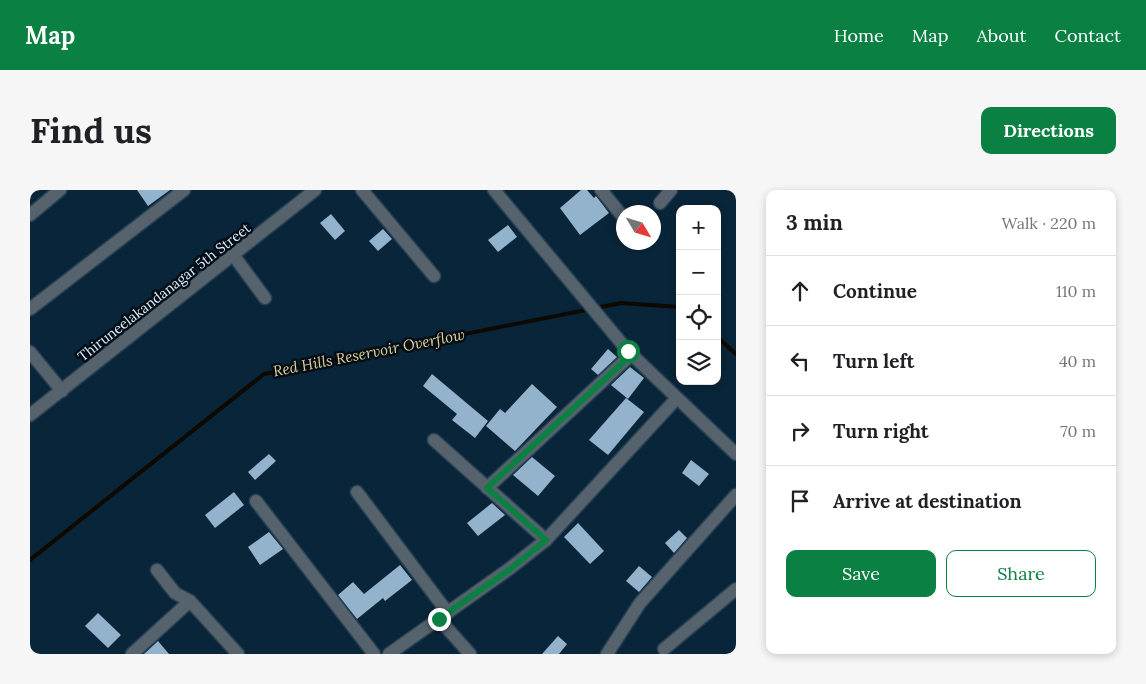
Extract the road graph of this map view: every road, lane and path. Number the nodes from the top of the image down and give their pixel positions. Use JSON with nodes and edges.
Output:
{"nodes":[{"id":1,"x":60,"y":190,"type":"edge"},
{"id":2,"x":184,"y":190,"type":"edge"},
{"id":3,"x":315,"y":190,"type":"edge"},
{"id":4,"x":362,"y":190,"type":"edge"},
{"id":5,"x":494,"y":190,"type":"edge"},
{"id":6,"x":601,"y":190,"type":"edge"},
{"id":7,"x":671,"y":190,"type":"edge"},
{"id":8,"x":660,"y":203,"type":"dead end"},
{"id":9,"x":616,"y":208,"type":"edge"},
{"id":10,"x":30,"y":215,"type":"edge"},
{"id":11,"x":234,"y":256,"type":"junction"},
{"id":12,"x":434,"y":276,"type":"dead end"},
{"id":13,"x":265,"y":298,"type":"dead end"},
{"id":14,"x":30,"y":308,"type":"edge"},
{"id":15,"x":30,"y":352,"type":"edge"},
{"id":16,"x":630,"y":353,"type":"junction"},
{"id":17,"x":62,"y":391,"type":"junction"},
{"id":18,"x":676,"y":398,"type":"junction"},
{"id":19,"x":30,"y":415,"type":"edge"},
{"id":20,"x":434,"y":440,"type":"dead end"},
{"id":21,"x":736,"y":454,"type":"edge"},
{"id":22,"x":487,"y":488,"type":"junction"},
{"id":23,"x":357,"y":492,"type":"dead end"},
{"id":24,"x":736,"y":495,"type":"edge"},
{"id":25,"x":256,"y":500,"type":"dead end"},
{"id":26,"x":546,"y":540,"type":"junction"},
{"id":27,"x":157,"y":570,"type":"dead end"},
{"id":28,"x":736,"y":589,"type":"edge"},
{"id":29,"x":190,"y":601,"type":"junction"},
{"id":30,"x":443,"y":616,"type":"junction"},
{"id":31,"x":664,"y":648,"type":"dead end"},
{"id":32,"x":132,"y":654,"type":"edge"},
{"id":33,"x":238,"y":654,"type":"edge"},
{"id":34,"x":374,"y":654,"type":"edge"},
{"id":35,"x":389,"y":654,"type":"edge"},
{"id":36,"x":470,"y":654,"type":"edge"},
{"id":37,"x":607,"y":654,"type":"edge"}],
"edges":[{"from":1,"to":10,"type":"street"},
{"from":2,"to":14,"type":"street"},
{"from":3,"to":11,"type":"street","name":"Thiruneelakandanagar 5th Street"},
{"from":4,"to":12,"type":"street"},
{"from":5,"to":16,"type":"street"},
{"from":6,"to":9,"type":"street"},
{"from":7,"to":8,"type":"street"},
{"from":11,"to":13,"type":"street"},
{"from":11,"to":17,"type":"street","name":"Thiruneelakandanagar 5th Street"},
{"from":15,"to":17,"type":"street"},
{"from":16,"to":18,"type":"street"},
{"from":16,"to":22,"type":"street"},
{"from":17,"to":19,"type":"street","name":"Thiruneelakandanagar 5th Street"},
{"from":18,"to":21,"type":"street"},
{"from":18,"to":26,"type":"street"},
{"from":20,"to":22,"type":"street"},
{"from":22,"to":26,"type":"street"},
{"from":23,"to":30,"type":"street"},
{"from":24,"to":37,"type":"street"},
{"from":25,"to":34,"type":"street"},
{"from":26,"to":30,"type":"street"},
{"from":27,"to":29,"type":"street"},
{"from":28,"to":31,"type":"street"},
{"from":29,"to":32,"type":"street"},
{"from":29,"to":33,"type":"street"},
{"from":30,"to":35,"type":"street"},
{"from":30,"to":36,"type":"street"}]}
